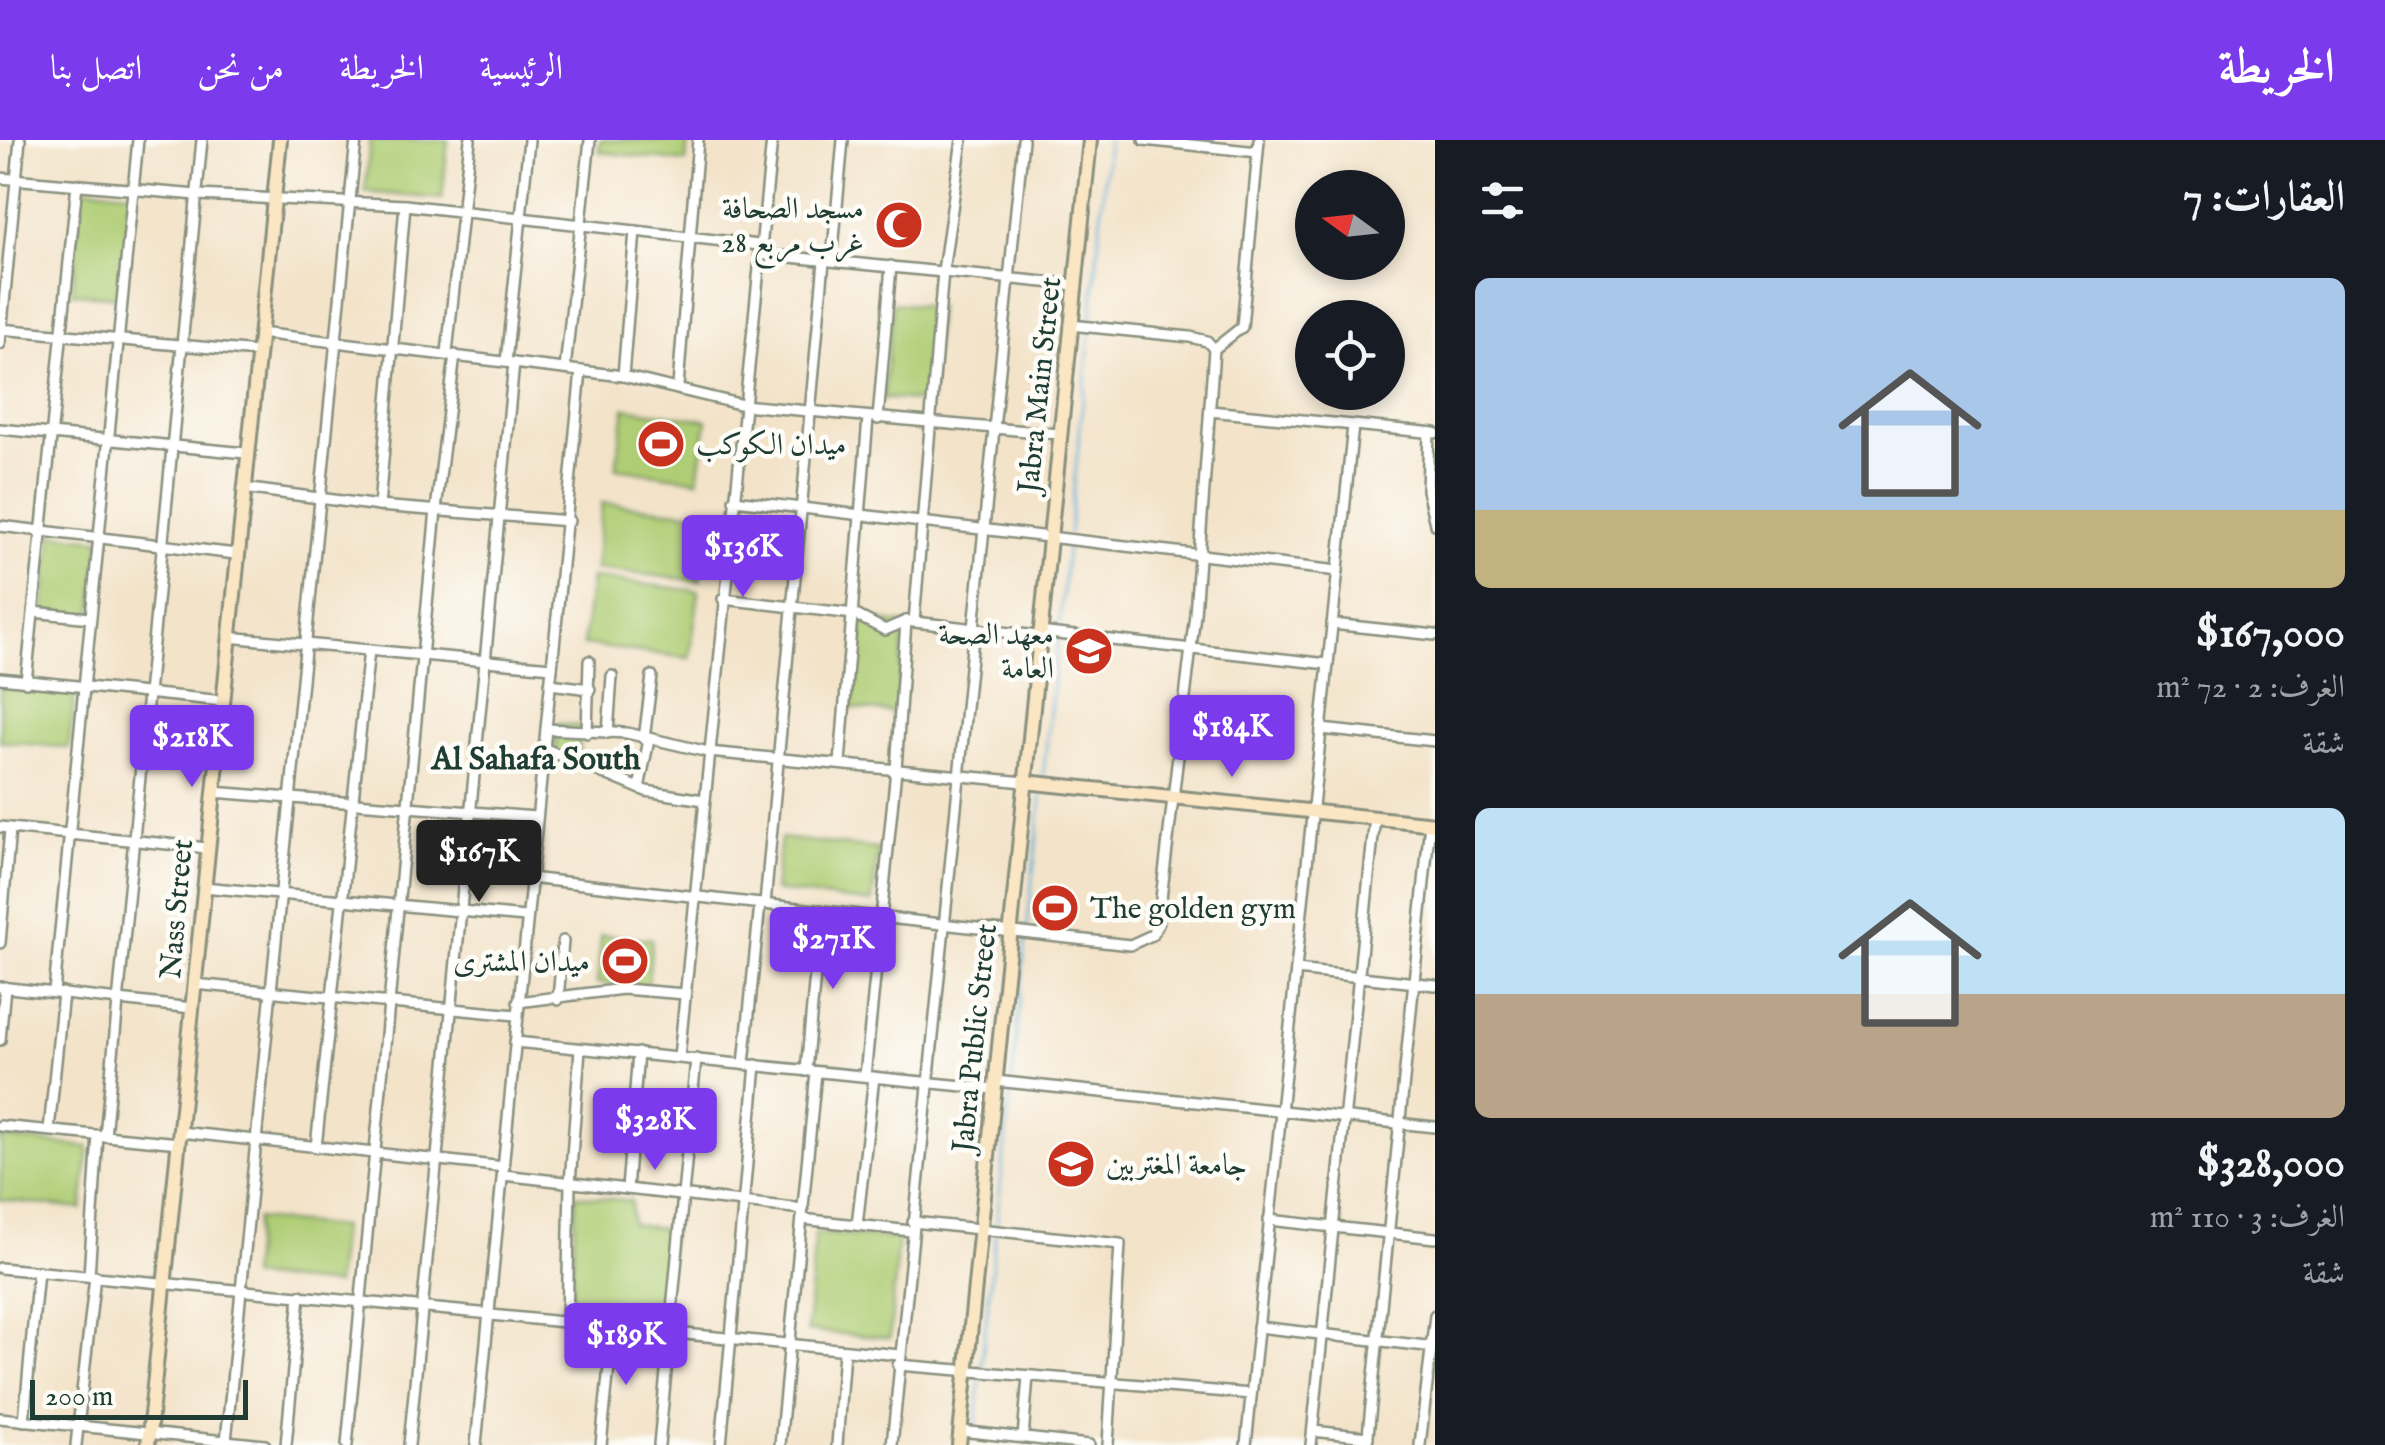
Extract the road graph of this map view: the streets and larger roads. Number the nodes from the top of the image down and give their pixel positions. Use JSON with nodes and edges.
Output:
{"nodes":[{"id":1,"x":20,"y":140,"type":"edge"},
{"id":2,"x":138,"y":140,"type":"edge"},
{"id":3,"x":202,"y":140,"type":"edge"},
{"id":4,"x":280,"y":140,"type":"edge"},
{"id":5,"x":356,"y":140,"type":"edge"},
{"id":6,"x":470,"y":140,"type":"edge"},
{"id":7,"x":529,"y":140,"type":"edge"},
{"id":8,"x":590,"y":140,"type":"edge"},
{"id":9,"x":698,"y":140,"type":"edge"},
{"id":10,"x":772,"y":140,"type":"edge"},
{"id":11,"x":843,"y":140,"type":"edge"},
{"id":12,"x":962,"y":140,"type":"edge"},
{"id":13,"x":1023,"y":140,"type":"edge"},
{"id":14,"x":1090,"y":140,"type":"edge"},
{"id":15,"x":1144,"y":140,"type":"edge"},
{"id":16,"x":1259,"y":140,"type":"edge"},
{"id":17,"x":1258,"y":152,"type":"junction"},
{"id":18,"x":0,"y":178,"type":"edge"},
{"id":19,"x":16,"y":180,"type":"junction"},
{"id":20,"x":77,"y":184,"type":"junction"},
{"id":21,"x":134,"y":188,"type":"junction"},
{"id":22,"x":197,"y":195,"type":"junction"},
{"id":23,"x":275,"y":197,"type":"junction"},
{"id":24,"x":350,"y":201,"type":"junction"},
{"id":25,"x":405,"y":205,"type":"junction"},
{"id":26,"x":462,"y":211,"type":"junction"},
{"id":27,"x":518,"y":220,"type":"junction"},
{"id":28,"x":580,"y":226,"type":"junction"},
{"id":29,"x":635,"y":230,"type":"junction"},
{"id":30,"x":688,"y":237,"type":"junction"},
{"id":31,"x":759,"y":250,"type":"junction"},
{"id":32,"x":828,"y":261,"type":"junction"},
{"id":33,"x":891,"y":266,"type":"junction"},
{"id":34,"x":943,"y":271,"type":"junction"},
{"id":35,"x":1008,"y":277,"type":"junction"},
{"id":36,"x":1075,"y":284,"type":"junction"},
{"id":37,"x":1070,"y":324,"type":"junction"},
{"id":38,"x":1,"y":329,"type":"edge"},
{"id":39,"x":62,"y":334,"type":"junction"},
{"id":40,"x":260,"y":334,"type":"junction"},
{"id":41,"x":120,"y":338,"type":"junction"},
{"id":42,"x":334,"y":341,"type":"junction"},
{"id":43,"x":0,"y":344,"type":"edge"},
{"id":44,"x":181,"y":344,"type":"junction"},
{"id":45,"x":393,"y":347,"type":"junction"},
{"id":46,"x":1214,"y":349,"type":"junction"},
{"id":47,"x":257,"y":352,"type":"junction"},
{"id":48,"x":451,"y":354,"type":"junction"},
{"id":49,"x":510,"y":362,"type":"junction"},
{"id":50,"x":565,"y":368,"type":"junction"},
{"id":51,"x":581,"y":371,"type":"junction"},
{"id":52,"x":623,"y":376,"type":"junction"},
{"id":53,"x":678,"y":386,"type":"junction"},
{"id":54,"x":743,"y":405,"type":"junction"},
{"id":55,"x":1210,"y":411,"type":"junction"},
{"id":56,"x":813,"y":413,"type":"junction"},
{"id":57,"x":873,"y":418,"type":"junction"},
{"id":58,"x":930,"y":423,"type":"junction"},
{"id":59,"x":1353,"y":426,"type":"junction"},
{"id":60,"x":994,"y":428,"type":"junction"},
{"id":61,"x":0,"y":429,"type":"edge"},
{"id":62,"x":53,"y":433,"type":"junction"},
{"id":63,"x":1432,"y":433,"type":"edge"},
{"id":64,"x":1059,"y":434,"type":"junction"},
{"id":65,"x":111,"y":441,"type":"junction"},
{"id":66,"x":172,"y":446,"type":"junction"},
{"id":67,"x":246,"y":453,"type":"junction"},
{"id":68,"x":243,"y":488,"type":"junction"},
{"id":69,"x":320,"y":497,"type":"junction"},
{"id":70,"x":734,"y":500,"type":"junction"},
{"id":71,"x":379,"y":506,"type":"junction"},
{"id":72,"x":802,"y":508,"type":"junction"},
{"id":73,"x":436,"y":510,"type":"junction"},
{"id":74,"x":500,"y":514,"type":"junction"},
{"id":75,"x":862,"y":514,"type":"junction"},
{"id":76,"x":924,"y":520,"type":"junction"},
{"id":77,"x":569,"y":521,"type":"junction"},
{"id":78,"x":1435,"y":524,"type":"edge"},
{"id":79,"x":0,"y":526,"type":"edge"},
{"id":80,"x":984,"y":528,"type":"junction"},
{"id":81,"x":42,"y":530,"type":"junction"},
{"id":82,"x":1049,"y":536,"type":"junction"},
{"id":83,"x":98,"y":538,"type":"junction"},
{"id":84,"x":160,"y":547,"type":"junction"},
{"id":85,"x":236,"y":554,"type":"junction"},
{"id":86,"x":1197,"y":554,"type":"junction"},
{"id":87,"x":1338,"y":571,"type":"junction"},
{"id":88,"x":724,"y":600,"type":"junction"},
{"id":89,"x":792,"y":607,"type":"junction"},
{"id":90,"x":34,"y":612,"type":"junction"},
{"id":91,"x":854,"y":614,"type":"junction"},
{"id":92,"x":90,"y":618,"type":"junction"},
{"id":93,"x":910,"y":621,"type":"junction"},
{"id":94,"x":1332,"y":624,"type":"junction"},
{"id":95,"x":974,"y":629,"type":"junction"},
{"id":96,"x":1039,"y":634,"type":"junction"},
{"id":97,"x":1435,"y":636,"type":"edge"},
{"id":98,"x":228,"y":637,"type":"junction"},
{"id":99,"x":306,"y":643,"type":"junction"},
{"id":100,"x":369,"y":650,"type":"junction"},
{"id":101,"x":1190,"y":650,"type":"junction"},
{"id":102,"x":423,"y":654,"type":"junction"},
{"id":103,"x":484,"y":660,"type":"junction"},
{"id":104,"x":589,"y":662,"type":"dead end"},
{"id":105,"x":1328,"y":664,"type":"junction"},
{"id":106,"x":552,"y":667,"type":"junction"},
{"id":107,"x":612,"y":676,"type":"dead end"},
{"id":108,"x":652,"y":676,"type":"dead end"},
{"id":109,"x":0,"y":678,"type":"edge"},
{"id":110,"x":26,"y":682,"type":"junction"},
{"id":111,"x":550,"y":684,"type":"junction"},
{"id":112,"x":82,"y":688,"type":"junction"},
{"id":113,"x":590,"y":689,"type":"junction"},
{"id":114,"x":146,"y":695,"type":"junction"},
{"id":115,"x":223,"y":701,"type":"junction"},
{"id":116,"x":546,"y":729,"type":"junction"},
{"id":117,"x":1321,"y":729,"type":"junction"},
{"id":118,"x":564,"y":732,"type":"junction"},
{"id":119,"x":586,"y":733,"type":"junction"},
{"id":120,"x":608,"y":733,"type":"junction"},
{"id":121,"x":646,"y":739,"type":"junction"},
{"id":122,"x":1435,"y":741,"type":"edge"},
{"id":123,"x":543,"y":748,"type":"junction"},
{"id":124,"x":560,"y":752,"type":"junction"},
{"id":125,"x":708,"y":752,"type":"junction"},
{"id":126,"x":777,"y":756,"type":"junction"},
{"id":127,"x":840,"y":762,"type":"junction"},
{"id":128,"x":896,"y":770,"type":"junction"},
{"id":129,"x":959,"y":775,"type":"junction"},
{"id":130,"x":1025,"y":782,"type":"junction"},
{"id":131,"x":640,"y":788,"type":"junction"},
{"id":132,"x":213,"y":792,"type":"junction"},
{"id":133,"x":1174,"y":796,"type":"junction"},
{"id":134,"x":289,"y":797,"type":"junction"},
{"id":135,"x":351,"y":800,"type":"junction"},
{"id":136,"x":704,"y":800,"type":"junction"},
{"id":137,"x":410,"y":805,"type":"junction"},
{"id":138,"x":470,"y":810,"type":"junction"},
{"id":139,"x":1312,"y":811,"type":"junction"},
{"id":140,"x":536,"y":817,"type":"junction"},
{"id":141,"x":1375,"y":817,"type":"junction"},
{"id":142,"x":1432,"y":824,"type":"edge"},
{"id":143,"x":5,"y":828,"type":"edge"},
{"id":144,"x":68,"y":834,"type":"junction"},
{"id":145,"x":132,"y":842,"type":"junction"},
{"id":146,"x":206,"y":848,"type":"junction"},
{"id":147,"x":529,"y":878,"type":"junction"},
{"id":148,"x":204,"y":888,"type":"junction"},
{"id":149,"x":281,"y":894,"type":"junction"},
{"id":150,"x":694,"y":897,"type":"junction"},
{"id":151,"x":342,"y":898,"type":"junction"},
{"id":152,"x":400,"y":904,"type":"junction"},
{"id":153,"x":763,"y":904,"type":"junction"},
{"id":154,"x":459,"y":910,"type":"junction"},
{"id":155,"x":821,"y":910,"type":"junction"},
{"id":156,"x":525,"y":917,"type":"junction"},
{"id":157,"x":880,"y":917,"type":"junction"},
{"id":158,"x":944,"y":924,"type":"junction"},
{"id":159,"x":1010,"y":930,"type":"junction"},
{"id":160,"x":563,"y":942,"type":"dead end"},
{"id":161,"x":0,"y":943,"type":"edge"},
{"id":162,"x":1296,"y":970,"type":"junction"},
{"id":163,"x":1361,"y":977,"type":"junction"},
{"id":164,"x":1415,"y":983,"type":"junction"},
{"id":165,"x":194,"y":984,"type":"junction"},
{"id":166,"x":1435,"y":985,"type":"edge"},
{"id":167,"x":2,"y":987,"type":"edge"},
{"id":168,"x":58,"y":992,"type":"junction"},
{"id":169,"x":271,"y":992,"type":"junction"},
{"id":170,"x":685,"y":994,"type":"junction"},
{"id":171,"x":332,"y":998,"type":"junction"},
{"id":172,"x":116,"y":999,"type":"junction"},
{"id":173,"x":558,"y":1000,"type":"junction"},
{"id":174,"x":518,"y":1002,"type":"junction"},
{"id":175,"x":390,"y":1003,"type":"junction"},
{"id":176,"x":192,"y":1008,"type":"junction"},
{"id":177,"x":448,"y":1009,"type":"junction"},
{"id":178,"x":516,"y":1015,"type":"junction"},
{"id":179,"x":0,"y":1040,"type":"edge"},
{"id":180,"x":515,"y":1042,"type":"junction"},
{"id":181,"x":580,"y":1048,"type":"junction"},
{"id":182,"x":638,"y":1053,"type":"junction"},
{"id":183,"x":679,"y":1057,"type":"junction"},
{"id":184,"x":696,"y":1058,"type":"junction"},
{"id":185,"x":744,"y":1064,"type":"junction"},
{"id":186,"x":756,"y":1065,"type":"junction"},
{"id":187,"x":811,"y":1071,"type":"junction"},
{"id":188,"x":869,"y":1076,"type":"junction"},
{"id":189,"x":928,"y":1082,"type":"junction"},
{"id":190,"x":994,"y":1085,"type":"junction"},
{"id":191,"x":1281,"y":1112,"type":"junction"},
{"id":192,"x":1347,"y":1119,"type":"junction"},
{"id":193,"x":1399,"y":1124,"type":"junction"},
{"id":194,"x":0,"y":1126,"type":"edge"},
{"id":195,"x":1435,"y":1127,"type":"edge"},
{"id":196,"x":49,"y":1130,"type":"junction"},
{"id":197,"x":101,"y":1136,"type":"junction"},
{"id":198,"x":180,"y":1138,"type":"junction"},
{"id":199,"x":255,"y":1140,"type":"junction"},
{"id":200,"x":316,"y":1146,"type":"junction"},
{"id":201,"x":372,"y":1154,"type":"junction"},
{"id":202,"x":435,"y":1160,"type":"junction"},
{"id":203,"x":503,"y":1171,"type":"junction"},
{"id":204,"x":570,"y":1182,"type":"junction"},
{"id":205,"x":627,"y":1189,"type":"junction"},
{"id":206,"x":683,"y":1196,"type":"junction"},
{"id":207,"x":744,"y":1202,"type":"junction"},
{"id":208,"x":802,"y":1214,"type":"junction"},
{"id":209,"x":1270,"y":1220,"type":"junction"},
{"id":210,"x":857,"y":1225,"type":"junction"},
{"id":211,"x":912,"y":1226,"type":"junction"},
{"id":212,"x":1335,"y":1227,"type":"junction"},
{"id":213,"x":980,"y":1228,"type":"junction"},
{"id":214,"x":1389,"y":1233,"type":"junction"},
{"id":215,"x":1435,"y":1238,"type":"edge"},
{"id":216,"x":0,"y":1268,"type":"edge"},
{"id":217,"x":38,"y":1272,"type":"junction"},
{"id":218,"x":92,"y":1276,"type":"junction"},
{"id":219,"x":164,"y":1283,"type":"junction"},
{"id":220,"x":242,"y":1290,"type":"junction"},
{"id":221,"x":300,"y":1295,"type":"junction"},
{"id":222,"x":360,"y":1301,"type":"junction"},
{"id":223,"x":422,"y":1308,"type":"junction"},
{"id":224,"x":1435,"y":1314,"type":"edge"},
{"id":225,"x":491,"y":1315,"type":"junction"},
{"id":226,"x":567,"y":1322,"type":"junction"},
{"id":227,"x":613,"y":1327,"type":"junction"},
{"id":228,"x":1258,"y":1327,"type":"junction"},
{"id":229,"x":1323,"y":1334,"type":"junction"},
{"id":230,"x":669,"y":1335,"type":"junction"},
{"id":231,"x":1377,"y":1340,"type":"junction"},
{"id":232,"x":730,"y":1342,"type":"junction"},
{"id":233,"x":790,"y":1346,"type":"junction"},
{"id":234,"x":1433,"y":1347,"type":"edge"},
{"id":235,"x":844,"y":1351,"type":"junction"},
{"id":236,"x":899,"y":1360,"type":"junction"},
{"id":237,"x":966,"y":1370,"type":"junction"},
{"id":238,"x":1028,"y":1376,"type":"junction"},
{"id":239,"x":1113,"y":1383,"type":"junction"},
{"id":240,"x":1251,"y":1394,"type":"junction"},
{"id":241,"x":0,"y":1418,"type":"edge"},
{"id":242,"x":24,"y":1420,"type":"junction"},
{"id":243,"x":78,"y":1427,"type":"junction"},
{"id":244,"x":1313,"y":1431,"type":"junction"},
{"id":245,"x":960,"y":1438,"type":"edge"},
{"id":246,"x":1023,"y":1438,"type":"junction"},
{"id":247,"x":148,"y":1440,"type":"edge"},
{"id":248,"x":1367,"y":1441,"type":"edge"},
{"id":249,"x":202,"y":1442,"type":"edge"},
{"id":250,"x":226,"y":1442,"type":"junction"},
{"id":251,"x":76,"y":1445,"type":"edge"},
{"id":252,"x":265,"y":1445,"type":"edge"},
{"id":253,"x":286,"y":1445,"type":"edge"},
{"id":254,"x":347,"y":1445,"type":"edge"},
{"id":255,"x":409,"y":1445,"type":"edge"},
{"id":256,"x":476,"y":1445,"type":"edge"},
{"id":257,"x":601,"y":1445,"type":"edge"},
{"id":258,"x":659,"y":1445,"type":"edge"},
{"id":259,"x":722,"y":1445,"type":"edge"},
{"id":260,"x":780,"y":1445,"type":"edge"},
{"id":261,"x":836,"y":1445,"type":"edge"},
{"id":262,"x":892,"y":1445,"type":"edge"},
{"id":263,"x":1089,"y":1445,"type":"edge"},
{"id":264,"x":1108,"y":1445,"type":"edge"},
{"id":265,"x":1246,"y":1445,"type":"edge"},
{"id":266,"x":1311,"y":1445,"type":"edge"},
{"id":267,"x":1420,"y":1445,"type":"edge"}],
"edges":[{"from":1,"to":19,"type":"street"},
{"from":2,"to":21,"type":"street"},
{"from":3,"to":22,"type":"street"},
{"from":4,"to":23,"type":"street","name":"Nass Street"},
{"from":5,"to":24,"type":"street"},
{"from":6,"to":26,"type":"street"},
{"from":7,"to":27,"type":"street"},
{"from":8,"to":28,"type":"street"},
{"from":9,"to":30,"type":"street"},
{"from":10,"to":31,"type":"street"},
{"from":11,"to":32,"type":"street"},
{"from":12,"to":34,"type":"street"},
{"from":13,"to":35,"type":"street"},
{"from":14,"to":36,"type":"street","name":"Jabra Main Street"},
{"from":15,"to":17,"type":"street"},
{"from":16,"to":17,"type":"street"},
{"from":17,"to":46,"type":"street"},
{"from":18,"to":19,"type":"street"},
{"from":19,"to":20,"type":"street"},
{"from":19,"to":38,"type":"street"},
{"from":20,"to":21,"type":"street"},
{"from":20,"to":39,"type":"street"},
{"from":21,"to":22,"type":"street"},
{"from":21,"to":41,"type":"street"},
{"from":22,"to":23,"type":"street"},
{"from":22,"to":44,"type":"street"},
{"from":23,"to":24,"type":"street"},
{"from":23,"to":40,"type":"street","name":"Nass Street"},
{"from":24,"to":25,"type":"street"},
{"from":24,"to":42,"type":"street"},
{"from":25,"to":26,"type":"street"},
{"from":25,"to":45,"type":"street"},
{"from":26,"to":27,"type":"street"},
{"from":26,"to":48,"type":"street"},
{"from":27,"to":28,"type":"street"},
{"from":27,"to":49,"type":"street"},
{"from":28,"to":29,"type":"street"},
{"from":28,"to":50,"type":"street"},
{"from":29,"to":30,"type":"street"},
{"from":29,"to":52,"type":"street"},
{"from":30,"to":31,"type":"street"},
{"from":30,"to":53,"type":"street"},
{"from":31,"to":32,"type":"street"},
{"from":31,"to":54,"type":"street"},
{"from":32,"to":33,"type":"street"},
{"from":32,"to":56,"type":"street"},
{"from":33,"to":34,"type":"street"},
{"from":33,"to":57,"type":"street"},
{"from":34,"to":35,"type":"street"},
{"from":34,"to":58,"type":"street"},
{"from":35,"to":36,"type":"street"},
{"from":35,"to":60,"type":"street"},
{"from":36,"to":37,"type":"street","name":"Jabra Main Street"},
{"from":37,"to":46,"type":"street"},
{"from":37,"to":64,"type":"street","name":"Jabra Main Street"},
{"from":38,"to":39,"type":"street"},
{"from":38,"to":43,"type":"street"},
{"from":39,"to":41,"type":"street"},
{"from":39,"to":62,"type":"street"},
{"from":40,"to":42,"type":"street"},
{"from":40,"to":47,"type":"street","name":"Nass Street"},
{"from":41,"to":44,"type":"street"},
{"from":41,"to":65,"type":"street"},
{"from":42,"to":45,"type":"street"},
{"from":42,"to":69,"type":"street"},
{"from":44,"to":47,"type":"street"},
{"from":44,"to":66,"type":"street"},
{"from":45,"to":48,"type":"street"},
{"from":45,"to":71,"type":"street"},
{"from":46,"to":55,"type":"street"},
{"from":47,"to":67,"type":"street","name":"Nass Street"},
{"from":48,"to":49,"type":"street"},
{"from":48,"to":73,"type":"street"},
{"from":49,"to":50,"type":"street"},
{"from":49,"to":74,"type":"street"},
{"from":50,"to":51,"type":"street"},
{"from":51,"to":52,"type":"street"},
{"from":51,"to":77,"type":"street"},
{"from":52,"to":53,"type":"street"},
{"from":53,"to":54,"type":"street"},
{"from":54,"to":56,"type":"street"},
{"from":54,"to":70,"type":"street"},
{"from":55,"to":59,"type":"street"},
{"from":55,"to":86,"type":"street"},
{"from":56,"to":57,"type":"street"},
{"from":56,"to":72,"type":"street"},
{"from":57,"to":58,"type":"street"},
{"from":57,"to":75,"type":"street"},
{"from":58,"to":60,"type":"street"},
{"from":58,"to":76,"type":"street"},
{"from":59,"to":63,"type":"street"},
{"from":59,"to":87,"type":"street"},
{"from":60,"to":64,"type":"street"},
{"from":60,"to":80,"type":"street"},
{"from":61,"to":62,"type":"street"},
{"from":62,"to":65,"type":"street"},
{"from":62,"to":81,"type":"street"},
{"from":63,"to":78,"type":"street"},
{"from":64,"to":82,"type":"street","name":"Jabra Main Street"},
{"from":65,"to":66,"type":"street"},
{"from":65,"to":83,"type":"street"},
{"from":66,"to":67,"type":"street"},
{"from":66,"to":84,"type":"street"},
{"from":67,"to":68,"type":"street","name":"Nass Street"},
{"from":68,"to":69,"type":"street"},
{"from":68,"to":85,"type":"street","name":"Nass Street"},
{"from":69,"to":71,"type":"street"},
{"from":69,"to":99,"type":"street"},
{"from":70,"to":72,"type":"street"},
{"from":70,"to":88,"type":"street"},
{"from":71,"to":73,"type":"street"},
{"from":72,"to":75,"type":"street"},
{"from":72,"to":89,"type":"street"},
{"from":73,"to":74,"type":"street"},
{"from":73,"to":102,"type":"street"},
{"from":74,"to":77,"type":"street"},
{"from":74,"to":103,"type":"street"},
{"from":75,"to":76,"type":"street"},
{"from":75,"to":91,"type":"street"},
{"from":76,"to":80,"type":"street"},
{"from":76,"to":93,"type":"street"},
{"from":77,"to":106,"type":"street"},
{"from":79,"to":81,"type":"street"},
{"from":80,"to":82,"type":"street"},
{"from":80,"to":95,"type":"street"},
{"from":81,"to":83,"type":"street"},
{"from":81,"to":90,"type":"street"},
{"from":82,"to":86,"type":"street"},
{"from":82,"to":96,"type":"street","name":"Jabra Main Street"},
{"from":83,"to":84,"type":"street"},
{"from":83,"to":92,"type":"street"},
{"from":84,"to":85,"type":"street"},
{"from":84,"to":114,"type":"street"},
{"from":85,"to":98,"type":"street","name":"Nass Street"},
{"from":86,"to":87,"type":"street"},
{"from":86,"to":101,"type":"street"},
{"from":87,"to":94,"type":"street"},
{"from":88,"to":89,"type":"street"},
{"from":88,"to":125,"type":"street"},
{"from":89,"to":91,"type":"street"},
{"from":89,"to":126,"type":"street"},
{"from":90,"to":92,"type":"street"},
{"from":90,"to":110,"type":"street"},
{"from":91,"to":93,"type":"street"},
{"from":91,"to":127,"type":"street"},
{"from":92,"to":112,"type":"street"},
{"from":93,"to":95,"type":"street"},
{"from":93,"to":128,"type":"street"},
{"from":94,"to":97,"type":"street"},
{"from":94,"to":105,"type":"street"},
{"from":95,"to":96,"type":"street"},
{"from":95,"to":129,"type":"street"},
{"from":96,"to":101,"type":"street"},
{"from":96,"to":130,"type":"street","name":"Jabra Public Street"},
{"from":98,"to":99,"type":"street"},
{"from":98,"to":115,"type":"street","name":"Nass Street"},
{"from":99,"to":100,"type":"street"},
{"from":99,"to":134,"type":"street"},
{"from":100,"to":102,"type":"street"},
{"from":100,"to":135,"type":"street"},
{"from":101,"to":105,"type":"street"},
{"from":101,"to":133,"type":"street"},
{"from":102,"to":103,"type":"street"},
{"from":102,"to":137,"type":"street"},
{"from":103,"to":106,"type":"street"},
{"from":103,"to":138,"type":"street"},
{"from":104,"to":113,"type":"street"},
{"from":105,"to":117,"type":"street"},
{"from":106,"to":111,"type":"street"},
{"from":107,"to":120,"type":"street"},
{"from":108,"to":121,"type":"street"},
{"from":109,"to":110,"type":"street"},
{"from":110,"to":112,"type":"street"},
{"from":111,"to":113,"type":"street"},
{"from":111,"to":116,"type":"street"},
{"from":112,"to":114,"type":"street"},
{"from":112,"to":144,"type":"street"},
{"from":113,"to":119,"type":"street"},
{"from":114,"to":115,"type":"street"},
{"from":114,"to":145,"type":"street"},
{"from":115,"to":132,"type":"street","name":"Nass Street"},
{"from":116,"to":118,"type":"street"},
{"from":116,"to":123,"type":"street"},
{"from":117,"to":122,"type":"street"},
{"from":117,"to":139,"type":"street"},
{"from":118,"to":119,"type":"street"},
{"from":118,"to":124,"type":"street"},
{"from":119,"to":120,"type":"street"},
{"from":120,"to":121,"type":"street"},
{"from":121,"to":125,"type":"street"},
{"from":121,"to":131,"type":"street"},
{"from":123,"to":124,"type":"street"},
{"from":123,"to":140,"type":"street"},
{"from":124,"to":131,"type":"street"},
{"from":125,"to":126,"type":"street"},
{"from":125,"to":136,"type":"street"},
{"from":126,"to":127,"type":"street"},
{"from":126,"to":153,"type":"street"},
{"from":127,"to":128,"type":"street"},
{"from":128,"to":129,"type":"street"},
{"from":128,"to":157,"type":"street"},
{"from":129,"to":130,"type":"street"},
{"from":129,"to":158,"type":"street"},
{"from":130,"to":133,"type":"street"},
{"from":130,"to":159,"type":"street","name":"Jabra Public Street"},
{"from":131,"to":136,"type":"street"},
{"from":132,"to":134,"type":"street"},
{"from":132,"to":146,"type":"street","name":"Nass Street"},
{"from":133,"to":139,"type":"street"},
{"from":133,"to":159,"type":"street"},
{"from":134,"to":135,"type":"street"},
{"from":134,"to":149,"type":"street"},
{"from":135,"to":137,"type":"street"},
{"from":135,"to":151,"type":"street"},
{"from":136,"to":150,"type":"street"},
{"from":137,"to":138,"type":"street"},
{"from":137,"to":152,"type":"street"},
{"from":138,"to":140,"type":"street"},
{"from":138,"to":154,"type":"street"},
{"from":139,"to":141,"type":"street"},
{"from":139,"to":162,"type":"street"},
{"from":140,"to":147,"type":"street"},
{"from":141,"to":142,"type":"street"},
{"from":141,"to":163,"type":"street"},
{"from":142,"to":164,"type":"street"},
{"from":143,"to":144,"type":"street"},
{"from":143,"to":161,"type":"street"},
{"from":144,"to":145,"type":"street"},
{"from":144,"to":168,"type":"street"},
{"from":145,"to":146,"type":"street"},
{"from":145,"to":172,"type":"street"},
{"from":146,"to":148,"type":"street","name":"Nass Street"},
{"from":147,"to":150,"type":"street"},
{"from":147,"to":156,"type":"street"},
{"from":148,"to":149,"type":"street"},
{"from":148,"to":165,"type":"street","name":"Nass Street"},
{"from":149,"to":151,"type":"street"},
{"from":149,"to":169,"type":"street"},
{"from":150,"to":153,"type":"street"},
{"from":150,"to":170,"type":"street"},
{"from":151,"to":152,"type":"street"},
{"from":151,"to":171,"type":"street"},
{"from":152,"to":154,"type":"street"},
{"from":152,"to":175,"type":"street"},
{"from":153,"to":155,"type":"street"},
{"from":153,"to":185,"type":"street"},
{"from":154,"to":156,"type":"street"},
{"from":154,"to":177,"type":"street"},
{"from":155,"to":157,"type":"street"},
{"from":155,"to":187,"type":"street"},
{"from":156,"to":174,"type":"street"},
{"from":157,"to":158,"type":"street"},
{"from":157,"to":188,"type":"street"},
{"from":158,"to":159,"type":"street"},
{"from":158,"to":189,"type":"street"},
{"from":159,"to":190,"type":"street","name":"Jabra Public Street"},
{"from":160,"to":173,"type":"street"},
{"from":162,"to":163,"type":"street"},
{"from":162,"to":191,"type":"street"},
{"from":163,"to":164,"type":"street"},
{"from":163,"to":192,"type":"street"},
{"from":164,"to":166,"type":"street"},
{"from":164,"to":193,"type":"street"},
{"from":165,"to":169,"type":"street"},
{"from":165,"to":176,"type":"street","name":"Nass Street"},
{"from":167,"to":168,"type":"street"},
{"from":167,"to":179,"type":"street"},
{"from":168,"to":172,"type":"street"},
{"from":168,"to":196,"type":"street"},
{"from":169,"to":171,"type":"street"},
{"from":169,"to":199,"type":"street"},
{"from":170,"to":173,"type":"street"},
{"from":170,"to":183,"type":"street"},
{"from":171,"to":175,"type":"street"},
{"from":171,"to":200,"type":"street"},
{"from":172,"to":176,"type":"street"},
{"from":172,"to":197,"type":"street"},
{"from":173,"to":174,"type":"street"},
{"from":174,"to":178,"type":"street"},
{"from":175,"to":177,"type":"street"},
{"from":175,"to":201,"type":"street"},
{"from":176,"to":198,"type":"street","name":"Nass Street"},
{"from":177,"to":178,"type":"street"},
{"from":177,"to":202,"type":"street"},
{"from":178,"to":180,"type":"street"},
{"from":180,"to":181,"type":"street"},
{"from":180,"to":203,"type":"street"},
{"from":181,"to":182,"type":"street"},
{"from":181,"to":204,"type":"street"},
{"from":182,"to":183,"type":"street"},
{"from":182,"to":205,"type":"street"},
{"from":183,"to":184,"type":"street"},
{"from":184,"to":185,"type":"street"},
{"from":184,"to":206,"type":"street"},
{"from":185,"to":186,"type":"street"},
{"from":186,"to":187,"type":"street"},
{"from":186,"to":207,"type":"street"},
{"from":187,"to":188,"type":"street"},
{"from":187,"to":208,"type":"street"},
{"from":188,"to":189,"type":"street"},
{"from":188,"to":210,"type":"street"},
{"from":189,"to":190,"type":"street"},
{"from":189,"to":211,"type":"street"},
{"from":190,"to":191,"type":"street"},
{"from":190,"to":213,"type":"street","name":"Jabra Public Street"},
{"from":191,"to":192,"type":"street"},
{"from":191,"to":209,"type":"street"},
{"from":192,"to":193,"type":"street"},
{"from":192,"to":212,"type":"street"},
{"from":193,"to":195,"type":"street"},
{"from":193,"to":214,"type":"street"},
{"from":194,"to":196,"type":"street"},
{"from":196,"to":197,"type":"street"},
{"from":197,"to":198,"type":"street"},
{"from":197,"to":218,"type":"street"},
{"from":198,"to":199,"type":"street"},
{"from":198,"to":219,"type":"street","name":"Nass Street"},
{"from":199,"to":200,"type":"street"},
{"from":199,"to":220,"type":"street"},
{"from":200,"to":201,"type":"street"},
{"from":201,"to":202,"type":"street"},
{"from":201,"to":222,"type":"street"},
{"from":202,"to":203,"type":"street"},
{"from":202,"to":223,"type":"street"},
{"from":203,"to":204,"type":"street"},
{"from":203,"to":225,"type":"street"},
{"from":204,"to":205,"type":"street"},
{"from":204,"to":226,"type":"street"},
{"from":205,"to":206,"type":"street"},
{"from":206,"to":207,"type":"street"},
{"from":206,"to":230,"type":"street"},
{"from":207,"to":208,"type":"street"},
{"from":207,"to":232,"type":"street"},
{"from":208,"to":210,"type":"street"},
{"from":208,"to":233,"type":"street"},
{"from":209,"to":212,"type":"street"},
{"from":209,"to":228,"type":"street"},
{"from":210,"to":211,"type":"street"},
{"from":211,"to":213,"type":"street"},
{"from":211,"to":236,"type":"street"},
{"from":212,"to":214,"type":"street"},
{"from":212,"to":229,"type":"street"},
{"from":213,"to":237,"type":"street","name":"Jabra Public Street"},
{"from":213,"to":239,"type":"street"},
{"from":214,"to":215,"type":"street"},
{"from":214,"to":231,"type":"street"},
{"from":216,"to":217,"type":"street"},
{"from":217,"to":218,"type":"street"},
{"from":217,"to":242,"type":"street"},
{"from":218,"to":219,"type":"street"},
{"from":218,"to":243,"type":"street"},
{"from":219,"to":220,"type":"street"},
{"from":219,"to":247,"type":"street","name":"Nass Street"},
{"from":220,"to":221,"type":"street"},
{"from":220,"to":250,"type":"street"},
{"from":221,"to":222,"type":"street"},
{"from":221,"to":253,"type":"street"},
{"from":222,"to":223,"type":"street"},
{"from":222,"to":254,"type":"street"},
{"from":223,"to":225,"type":"street"},
{"from":223,"to":255,"type":"street"},
{"from":224,"to":234,"type":"street"},
{"from":225,"to":226,"type":"street"},
{"from":225,"to":256,"type":"street"},
{"from":226,"to":227,"type":"street"},
{"from":227,"to":230,"type":"street"},
{"from":227,"to":257,"type":"street"},
{"from":228,"to":229,"type":"street"},
{"from":228,"to":240,"type":"street"},
{"from":229,"to":231,"type":"street"},
{"from":229,"to":244,"type":"street"},
{"from":230,"to":232,"type":"street"},
{"from":230,"to":258,"type":"street"},
{"from":231,"to":234,"type":"street"},
{"from":231,"to":248,"type":"street"},
{"from":232,"to":233,"type":"street"},
{"from":232,"to":259,"type":"street"},
{"from":233,"to":235,"type":"street"},
{"from":233,"to":260,"type":"street"},
{"from":234,"to":267,"type":"street"},
{"from":235,"to":236,"type":"street"},
{"from":235,"to":261,"type":"street"},
{"from":236,"to":237,"type":"street"},
{"from":236,"to":262,"type":"street"},
{"from":237,"to":238,"type":"street"},
{"from":237,"to":245,"type":"street","name":"Jabra Public Street"},
{"from":238,"to":239,"type":"street"},
{"from":238,"to":246,"type":"street"},
{"from":239,"to":240,"type":"street"},
{"from":239,"to":264,"type":"street"},
{"from":240,"to":265,"type":"street"},
{"from":241,"to":242,"type":"street"},
{"from":242,"to":243,"type":"street"},
{"from":243,"to":247,"type":"street"},
{"from":243,"to":251,"type":"street"},
{"from":244,"to":248,"type":"street"},
{"from":244,"to":266,"type":"street"},
{"from":245,"to":246,"type":"street"},
{"from":246,"to":263,"type":"street"},
{"from":247,"to":249,"type":"street"},
{"from":249,"to":250,"type":"street"},
{"from":250,"to":252,"type":"street"}]}
